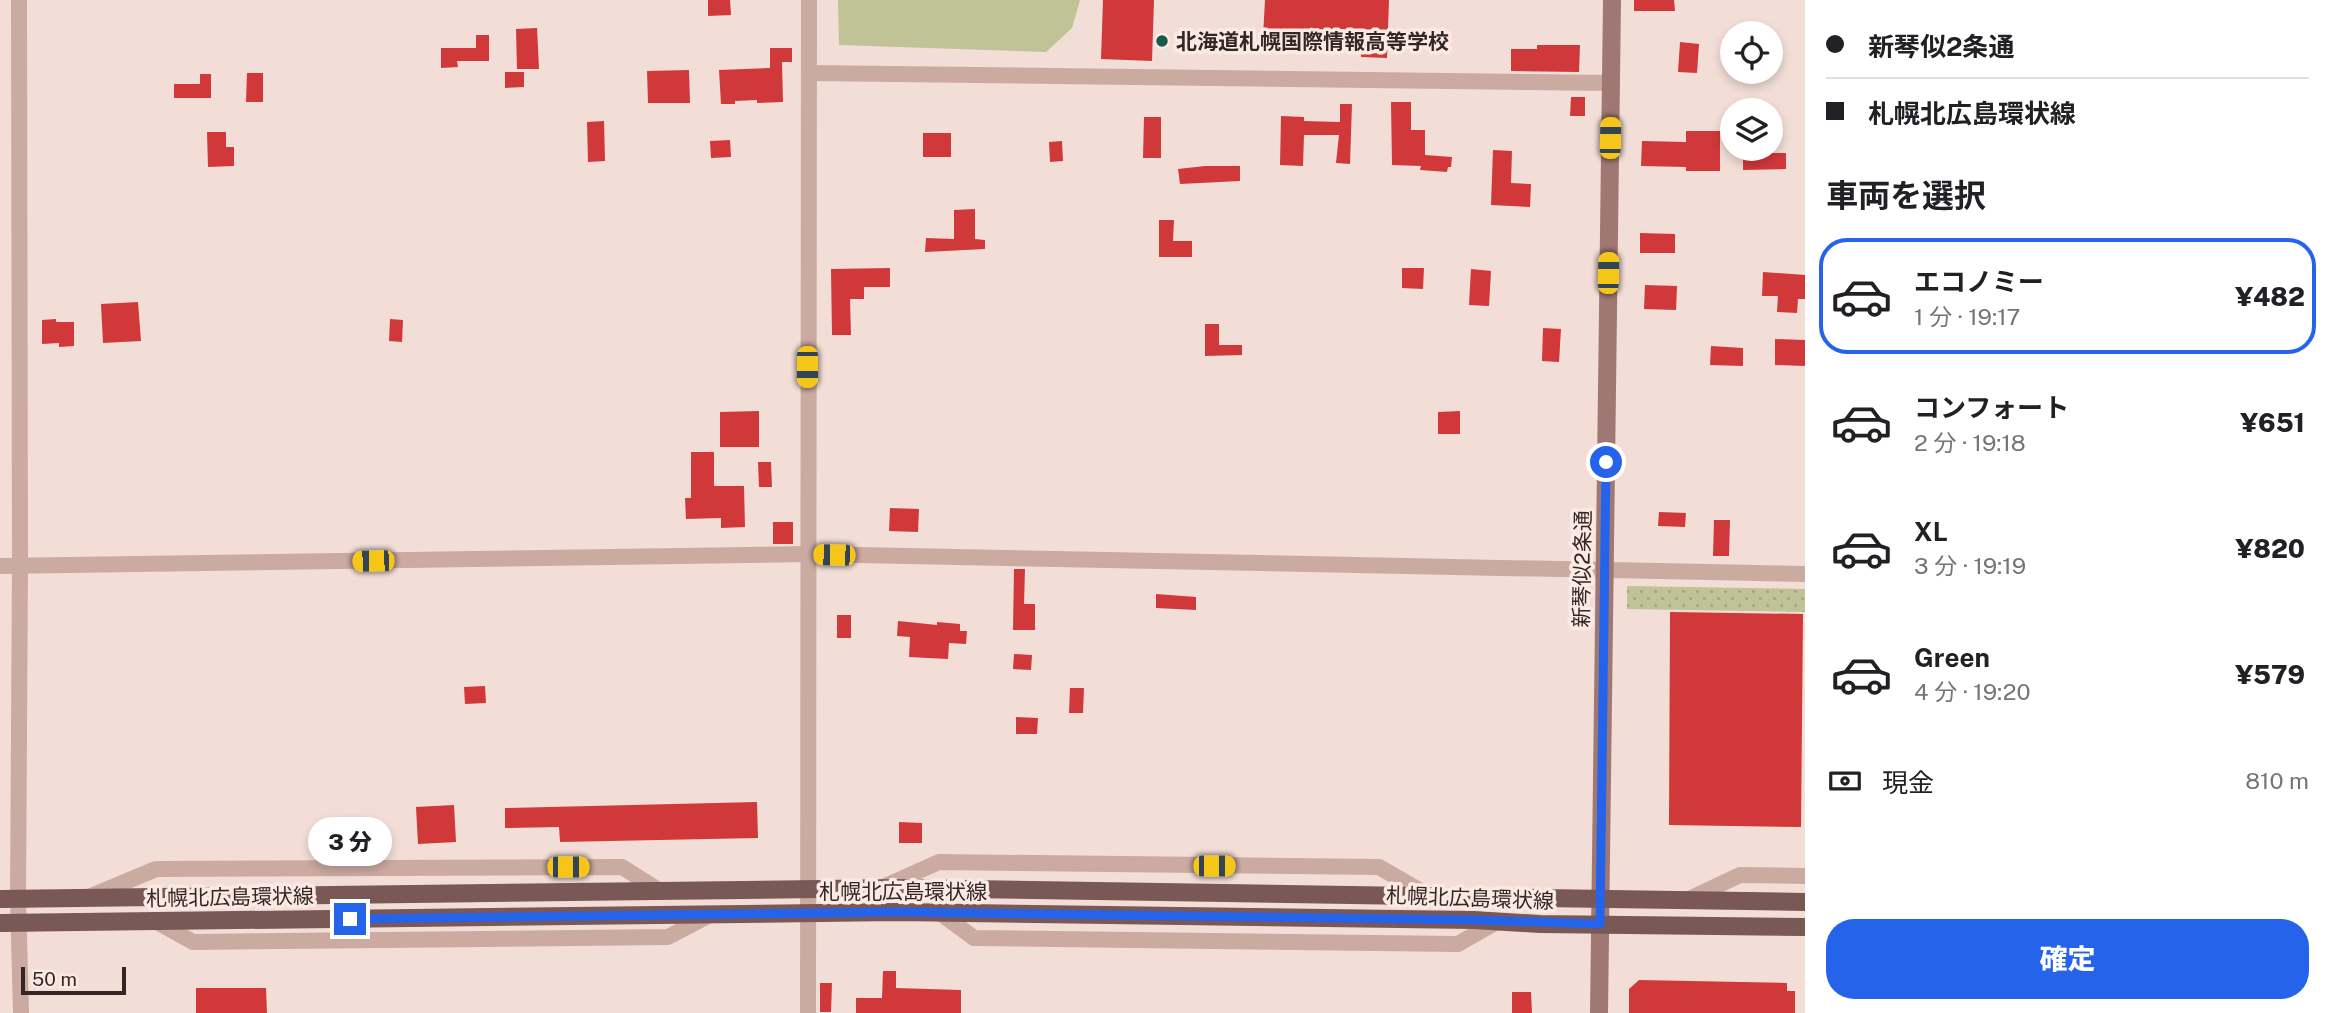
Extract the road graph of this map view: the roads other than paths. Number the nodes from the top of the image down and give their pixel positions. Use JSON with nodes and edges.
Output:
{"nodes":[{"id":1,"x":19,"y":0,"type":"edge"},
{"id":2,"x":809,"y":0,"type":"edge"},
{"id":3,"x":1612,"y":0,"type":"edge"},
{"id":4,"x":809,"y":73,"type":"junction"},
{"id":5,"x":1611,"y":83,"type":"junction"},
{"id":6,"x":807,"y":554,"type":"junction"},
{"id":7,"x":0,"y":566,"type":"edge"},
{"id":8,"x":20,"y":566,"type":"junction"},
{"id":9,"x":1604,"y":570,"type":"junction"},
{"id":10,"x":1805,"y":573,"type":"edge"},
{"id":11,"x":1805,"y":876,"type":"edge"},
{"id":12,"x":880,"y":888,"type":"junction"},
{"id":13,"x":807,"y":889,"type":"junction"},
{"id":14,"x":660,"y":891,"type":"junction"},
{"id":15,"x":1431,"y":897,"type":"junction"},
{"id":16,"x":86,"y":898,"type":"junction"},
{"id":17,"x":0,"y":899,"type":"edge"},
{"id":18,"x":18,"y":899,"type":"junction"},
{"id":19,"x":1601,"y":899,"type":"junction"},
{"id":20,"x":1684,"y":901,"type":"junction"},
{"id":21,"x":1805,"y":902,"type":"edge"},
{"id":22,"x":808,"y":913,"type":"junction"},
{"id":23,"x":940,"y":913,"type":"junction"},
{"id":24,"x":1499,"y":921,"type":"junction"},
{"id":25,"x":0,"y":923,"type":"edge"},
{"id":26,"x":21,"y":923,"type":"junction"},
{"id":27,"x":1600,"y":924,"type":"junction"},
{"id":28,"x":1804,"y":927,"type":"edge"},
{"id":29,"x":21,"y":1013,"type":"edge"},
{"id":30,"x":808,"y":1013,"type":"edge"},
{"id":31,"x":1599,"y":1013,"type":"edge"}],
"edges":[{"from":1,"to":8,"type":"street"},
{"from":2,"to":4,"type":"street"},
{"from":3,"to":5,"type":"street","name":"新琴似2条通"},
{"from":4,"to":5,"type":"street"},
{"from":4,"to":6,"type":"street"},
{"from":5,"to":9,"type":"street","name":"新琴似2条通"},
{"from":6,"to":8,"type":"street"},
{"from":6,"to":9,"type":"street"},
{"from":6,"to":13,"type":"street"},
{"from":7,"to":8,"type":"street"},
{"from":8,"to":18,"type":"street"},
{"from":9,"to":10,"type":"street"},
{"from":9,"to":19,"type":"street","name":"新琴似2条通"},
{"from":11,"to":20,"type":"street"},
{"from":12,"to":13,"type":"main road","name":"札幌北広島環状線"},
{"from":12,"to":15,"type":"main road","name":"札幌北広島環状線"},
{"from":12,"to":15,"type":"street"},
{"from":13,"to":14,"type":"main road","name":"札幌北広島環状線"},
{"from":13,"to":22,"type":"street"},
{"from":14,"to":16,"type":"main road","name":"札幌北広島環状線"},
{"from":14,"to":16,"type":"street"},
{"from":15,"to":19,"type":"main road","name":"札幌北広島環状線"},
{"from":16,"to":18,"type":"main road","name":"札幌北広島環状線"},
{"from":17,"to":18,"type":"main road","name":"札幌北広島環状線"},
{"from":18,"to":26,"type":"street"},
{"from":19,"to":20,"type":"main road","name":"札幌北広島環状線"},
{"from":19,"to":27,"type":"street","name":"新琴似2条通"},
{"from":20,"to":21,"type":"main road","name":"札幌北広島環状線"},
{"from":22,"to":23,"type":"main road","name":"札幌北広島環状線"},
{"from":22,"to":26,"type":"main road","name":"札幌北広島環状線"},
{"from":22,"to":30,"type":"street"},
{"from":23,"to":24,"type":"main road","name":"札幌北広島環状線"},
{"from":23,"to":24,"type":"street"},
{"from":24,"to":27,"type":"main road","name":"札幌北広島環状線"},
{"from":25,"to":26,"type":"main road","name":"札幌北広島環状線"},
{"from":26,"to":29,"type":"street"},
{"from":27,"to":28,"type":"main road","name":"札幌北広島環状線"},
{"from":27,"to":31,"type":"street","name":"新琴似2条通"}]}
